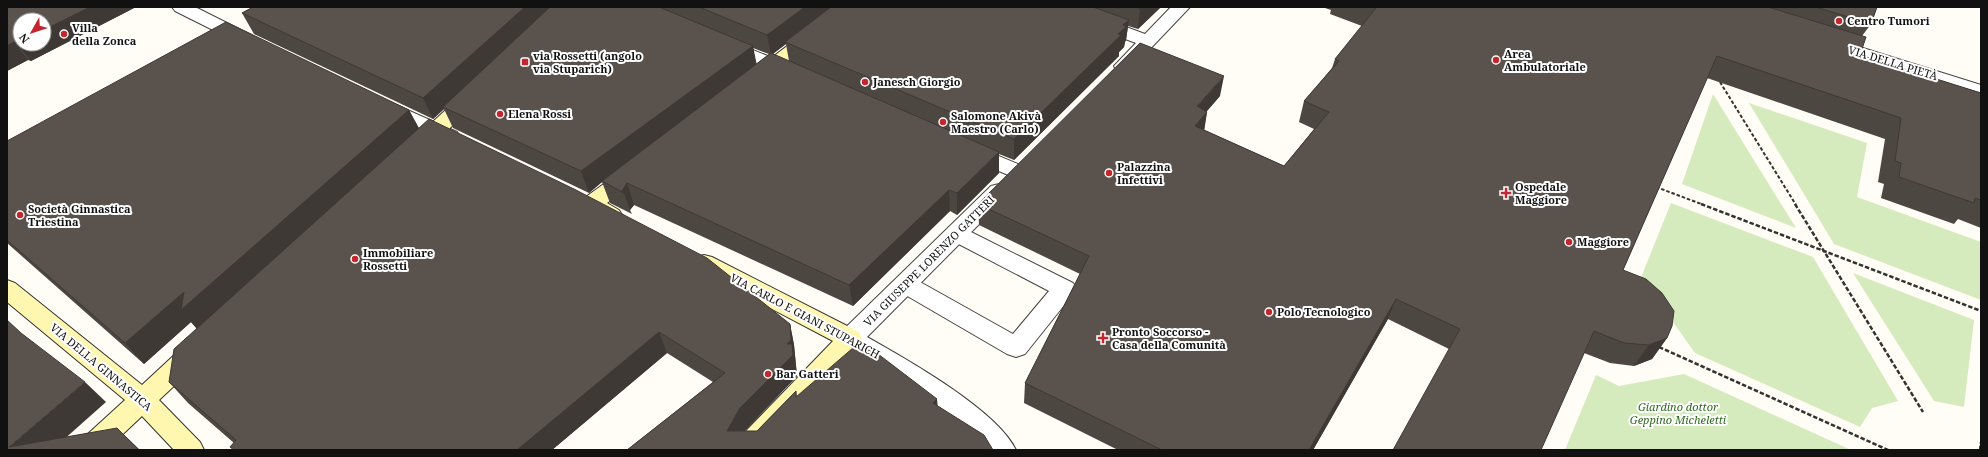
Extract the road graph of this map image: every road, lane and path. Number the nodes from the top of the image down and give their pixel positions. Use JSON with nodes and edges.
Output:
{"nodes":[{"id":1,"x":181,"y":7,"type":"edge"},
{"id":2,"x":849,"y":7,"type":"edge"},
{"id":3,"x":1056,"y":7,"type":"edge"},
{"id":4,"x":1181,"y":7,"type":"edge"},
{"id":5,"x":252,"y":22,"type":"edge"},
{"id":6,"x":232,"y":33,"type":"junction"},
{"id":7,"x":1818,"y":40,"type":"edge"},
{"id":8,"x":716,"y":41,"type":"edge"},
{"id":9,"x":1148,"y":41,"type":"junction"},
{"id":10,"x":212,"y":44,"type":"edge"},
{"id":11,"x":261,"y":46,"type":"edge"},
{"id":12,"x":774,"y":65,"type":"junction"},
{"id":13,"x":803,"y":78,"type":"edge"},
{"id":14,"x":1110,"y":79,"type":"edge"},
{"id":15,"x":1720,"y":82,"type":"dead end"},
{"id":16,"x":482,"y":88,"type":"edge"},
{"id":17,"x":742,"y":89,"type":"edge"},
{"id":18,"x":1981,"y":91,"type":"edge"},
{"id":19,"x":375,"y":101,"type":"edge"},
{"id":20,"x":436,"y":130,"type":"junction"},
{"id":21,"x":954,"y":144,"type":"edge"},
{"id":22,"x":469,"y":146,"type":"edge"},
{"id":23,"x":407,"y":157,"type":"edge"},
{"id":24,"x":641,"y":166,"type":"edge"},
{"id":25,"x":1655,"y":187,"type":"edge"},
{"id":26,"x":633,"y":226,"type":"edge"},
{"id":27,"x":957,"y":233,"type":"junction"},
{"id":28,"x":1824,"y":252,"type":"junction"},
{"id":29,"x":689,"y":255,"type":"edge"},
{"id":30,"x":905,"y":284,"type":"junction"},
{"id":31,"x":7,"y":289,"type":"edge"},
{"id":32,"x":1981,"y":311,"type":"edge"},
{"id":33,"x":850,"y":339,"type":"junction"},
{"id":34,"x":206,"y":340,"type":"edge"},
{"id":35,"x":1658,"y":347,"type":"edge"},
{"id":36,"x":142,"y":400,"type":"junction"},
{"id":37,"x":1923,"y":412,"type":"dead end"},
{"id":38,"x":1981,"y":442,"type":"edge"},
{"id":39,"x":88,"y":450,"type":"edge"},
{"id":40,"x":190,"y":450,"type":"edge"},
{"id":41,"x":747,"y":450,"type":"edge"},
{"id":42,"x":1002,"y":450,"type":"edge"},
{"id":43,"x":1888,"y":450,"type":"edge"},
{"id":44,"x":1980,"y":450,"type":"edge"}],
"edges":[{"from":1,"to":6,"type":"street"},
{"from":2,"to":12,"type":"main road"},
{"from":3,"to":9,"type":"street"},
{"from":4,"to":9,"type":"street"},
{"from":5,"to":6,"type":"street"},
{"from":6,"to":10,"type":"street"},
{"from":6,"to":11,"type":"street"},
{"from":7,"to":18,"type":"street","name":"VIA DELLA PIETÀ"},
{"from":8,"to":12,"type":"street"},
{"from":9,"to":14,"type":"street"},
{"from":12,"to":13,"type":"street"},
{"from":12,"to":17,"type":"main road"},
{"from":15,"to":28,"type":"path"},
{"from":16,"to":20,"type":"main road"},
{"from":19,"to":20,"type":"street"},
{"from":20,"to":22,"type":"street"},
{"from":20,"to":23,"type":"main road"},
{"from":21,"to":27,"type":"street","name":"VIA GIUSEPPE LORENZO GATTERI"},
{"from":24,"to":26,"type":"main road"},
{"from":25,"to":28,"type":"path"},
{"from":27,"to":30,"type":"street","name":"VIA GIUSEPPE LORENZO GATTERI"},
{"from":27,"to":30,"type":"street"},
{"from":28,"to":32,"type":"path"},
{"from":28,"to":37,"type":"path"},
{"from":29,"to":33,"type":"main road","name":"VIA CARLO E GIANI STUPARICH"},
{"from":30,"to":33,"type":"street","name":"VIA GIUSEPPE LORENZO GATTERI"},
{"from":31,"to":36,"type":"main road","name":"VIA DELLA GINNASTICA"},
{"from":33,"to":41,"type":"main road","name":"VIA GIUSEPPE LORENZO GATTERI"},
{"from":33,"to":42,"type":"street","name":"VIA CARLO E GIANI STUPARICH"},
{"from":34,"to":36,"type":"main road"},
{"from":35,"to":43,"type":"path"},
{"from":36,"to":39,"type":"main road"},
{"from":36,"to":40,"type":"main road","name":"VIA DELLA GINNASTICA"},
{"from":38,"to":44,"type":"path"}]}
